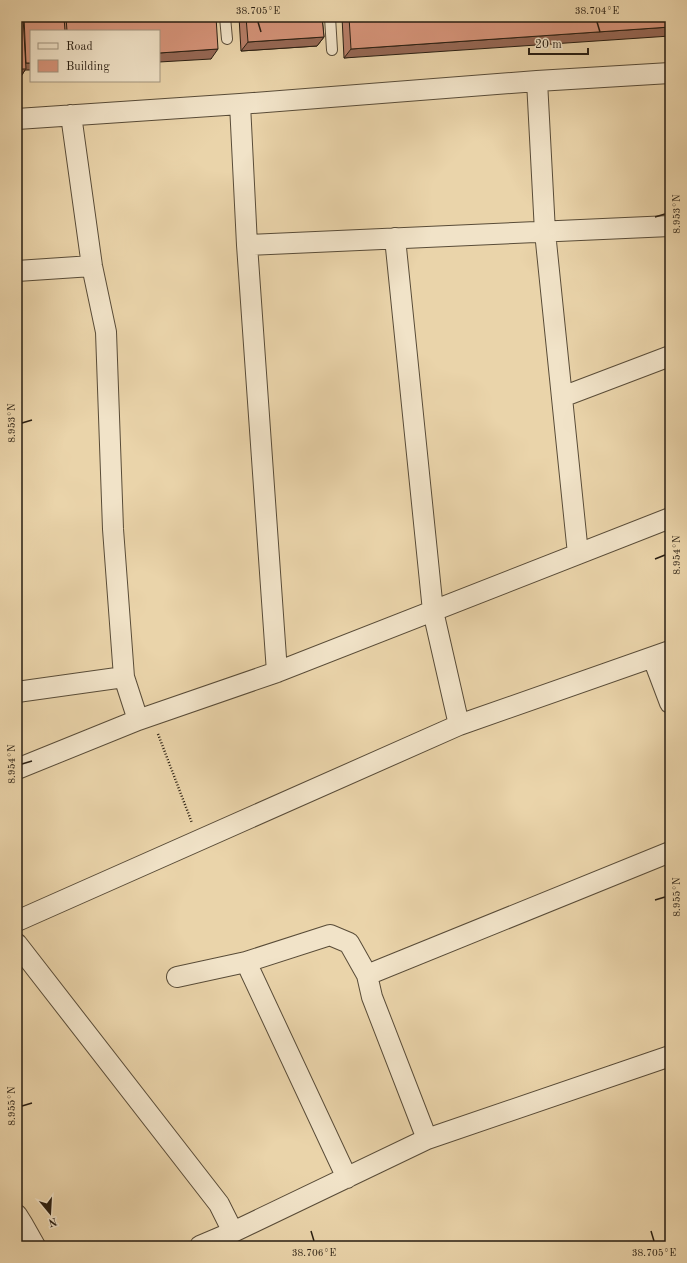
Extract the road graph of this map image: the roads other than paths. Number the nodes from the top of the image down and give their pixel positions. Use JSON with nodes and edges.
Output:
{"nodes":[{"id":1,"x":225,"y":17,"type":"edge"},
{"id":2,"x":330,"y":17,"type":"edge"},
{"id":3,"x":226,"y":39,"type":"dead end"},
{"id":4,"x":332,"y":50,"type":"dead end"},
{"id":5,"x":670,"y":73,"type":"edge"},
{"id":6,"x":537,"y":81,"type":"junction"},
{"id":7,"x":240,"y":104,"type":"junction"},
{"id":8,"x":71,"y":115,"type":"junction"},
{"id":9,"x":17,"y":119,"type":"edge"},
{"id":10,"x":670,"y":226,"type":"edge"},
{"id":11,"x":545,"y":232,"type":"junction"},
{"id":12,"x":395,"y":238,"type":"junction"},
{"id":13,"x":247,"y":245,"type":"junction"},
{"id":14,"x":92,"y":266,"type":"junction"},
{"id":15,"x":17,"y":271,"type":"edge"},
{"id":16,"x":670,"y":356,"type":"edge"},
{"id":17,"x":562,"y":397,"type":"junction"},
{"id":18,"x":670,"y":518,"type":"edge"},
{"id":19,"x":578,"y":554,"type":"junction"},
{"id":20,"x":433,"y":611,"type":"junction"},
{"id":21,"x":662,"y":654,"type":"edge"},
{"id":22,"x":277,"y":672,"type":"junction"},
{"id":23,"x":124,"y":677,"type":"junction"},
{"id":24,"x":17,"y":692,"type":"edge"},
{"id":25,"x":670,"y":703,"type":"edge"},
{"id":26,"x":145,"y":718,"type":"junction"},
{"id":27,"x":459,"y":725,"type":"junction"},
{"id":28,"x":17,"y":769,"type":"edge"},
{"id":29,"x":670,"y":852,"type":"edge"},
{"id":30,"x":17,"y":921,"type":"edge"},
{"id":31,"x":17,"y":944,"type":"edge"},
{"id":32,"x":246,"y":962,"type":"junction"},
{"id":33,"x":367,"y":975,"type":"junction"},
{"id":34,"x":177,"y":977,"type":"dead end"},
{"id":35,"x":670,"y":1056,"type":"edge"},
{"id":36,"x":427,"y":1139,"type":"junction"},
{"id":37,"x":347,"y":1178,"type":"junction"},
{"id":38,"x":17,"y":1215,"type":"edge"},
{"id":39,"x":233,"y":1232,"type":"junction"},
{"id":40,"x":35,"y":1246,"type":"edge"},
{"id":41,"x":200,"y":1246,"type":"edge"}],
"edges":[{"from":1,"to":3,"type":"lane"},
{"from":2,"to":4,"type":"lane"},
{"from":5,"to":6,"type":"street"},
{"from":6,"to":7,"type":"street"},
{"from":6,"to":11,"type":"street"},
{"from":7,"to":8,"type":"street"},
{"from":7,"to":13,"type":"street"},
{"from":8,"to":9,"type":"street"},
{"from":8,"to":14,"type":"street"},
{"from":10,"to":11,"type":"street"},
{"from":11,"to":12,"type":"street"},
{"from":11,"to":17,"type":"street"},
{"from":12,"to":13,"type":"street"},
{"from":12,"to":20,"type":"street"},
{"from":13,"to":22,"type":"street"},
{"from":14,"to":15,"type":"street"},
{"from":14,"to":23,"type":"street"},
{"from":16,"to":17,"type":"street"},
{"from":17,"to":19,"type":"street"},
{"from":18,"to":19,"type":"street"},
{"from":19,"to":20,"type":"street"},
{"from":20,"to":22,"type":"street"},
{"from":20,"to":27,"type":"street"},
{"from":21,"to":25,"type":"street"},
{"from":21,"to":27,"type":"street"},
{"from":22,"to":26,"type":"street"},
{"from":23,"to":24,"type":"street"},
{"from":23,"to":26,"type":"street"},
{"from":26,"to":28,"type":"street"},
{"from":27,"to":30,"type":"street"},
{"from":29,"to":33,"type":"street"},
{"from":31,"to":39,"type":"street"},
{"from":32,"to":33,"type":"street"},
{"from":32,"to":34,"type":"street"},
{"from":32,"to":37,"type":"street"},
{"from":33,"to":36,"type":"street"},
{"from":35,"to":36,"type":"street"},
{"from":36,"to":37,"type":"street"},
{"from":37,"to":39,"type":"street"},
{"from":38,"to":40,"type":"street"},
{"from":39,"to":41,"type":"street"}]}
